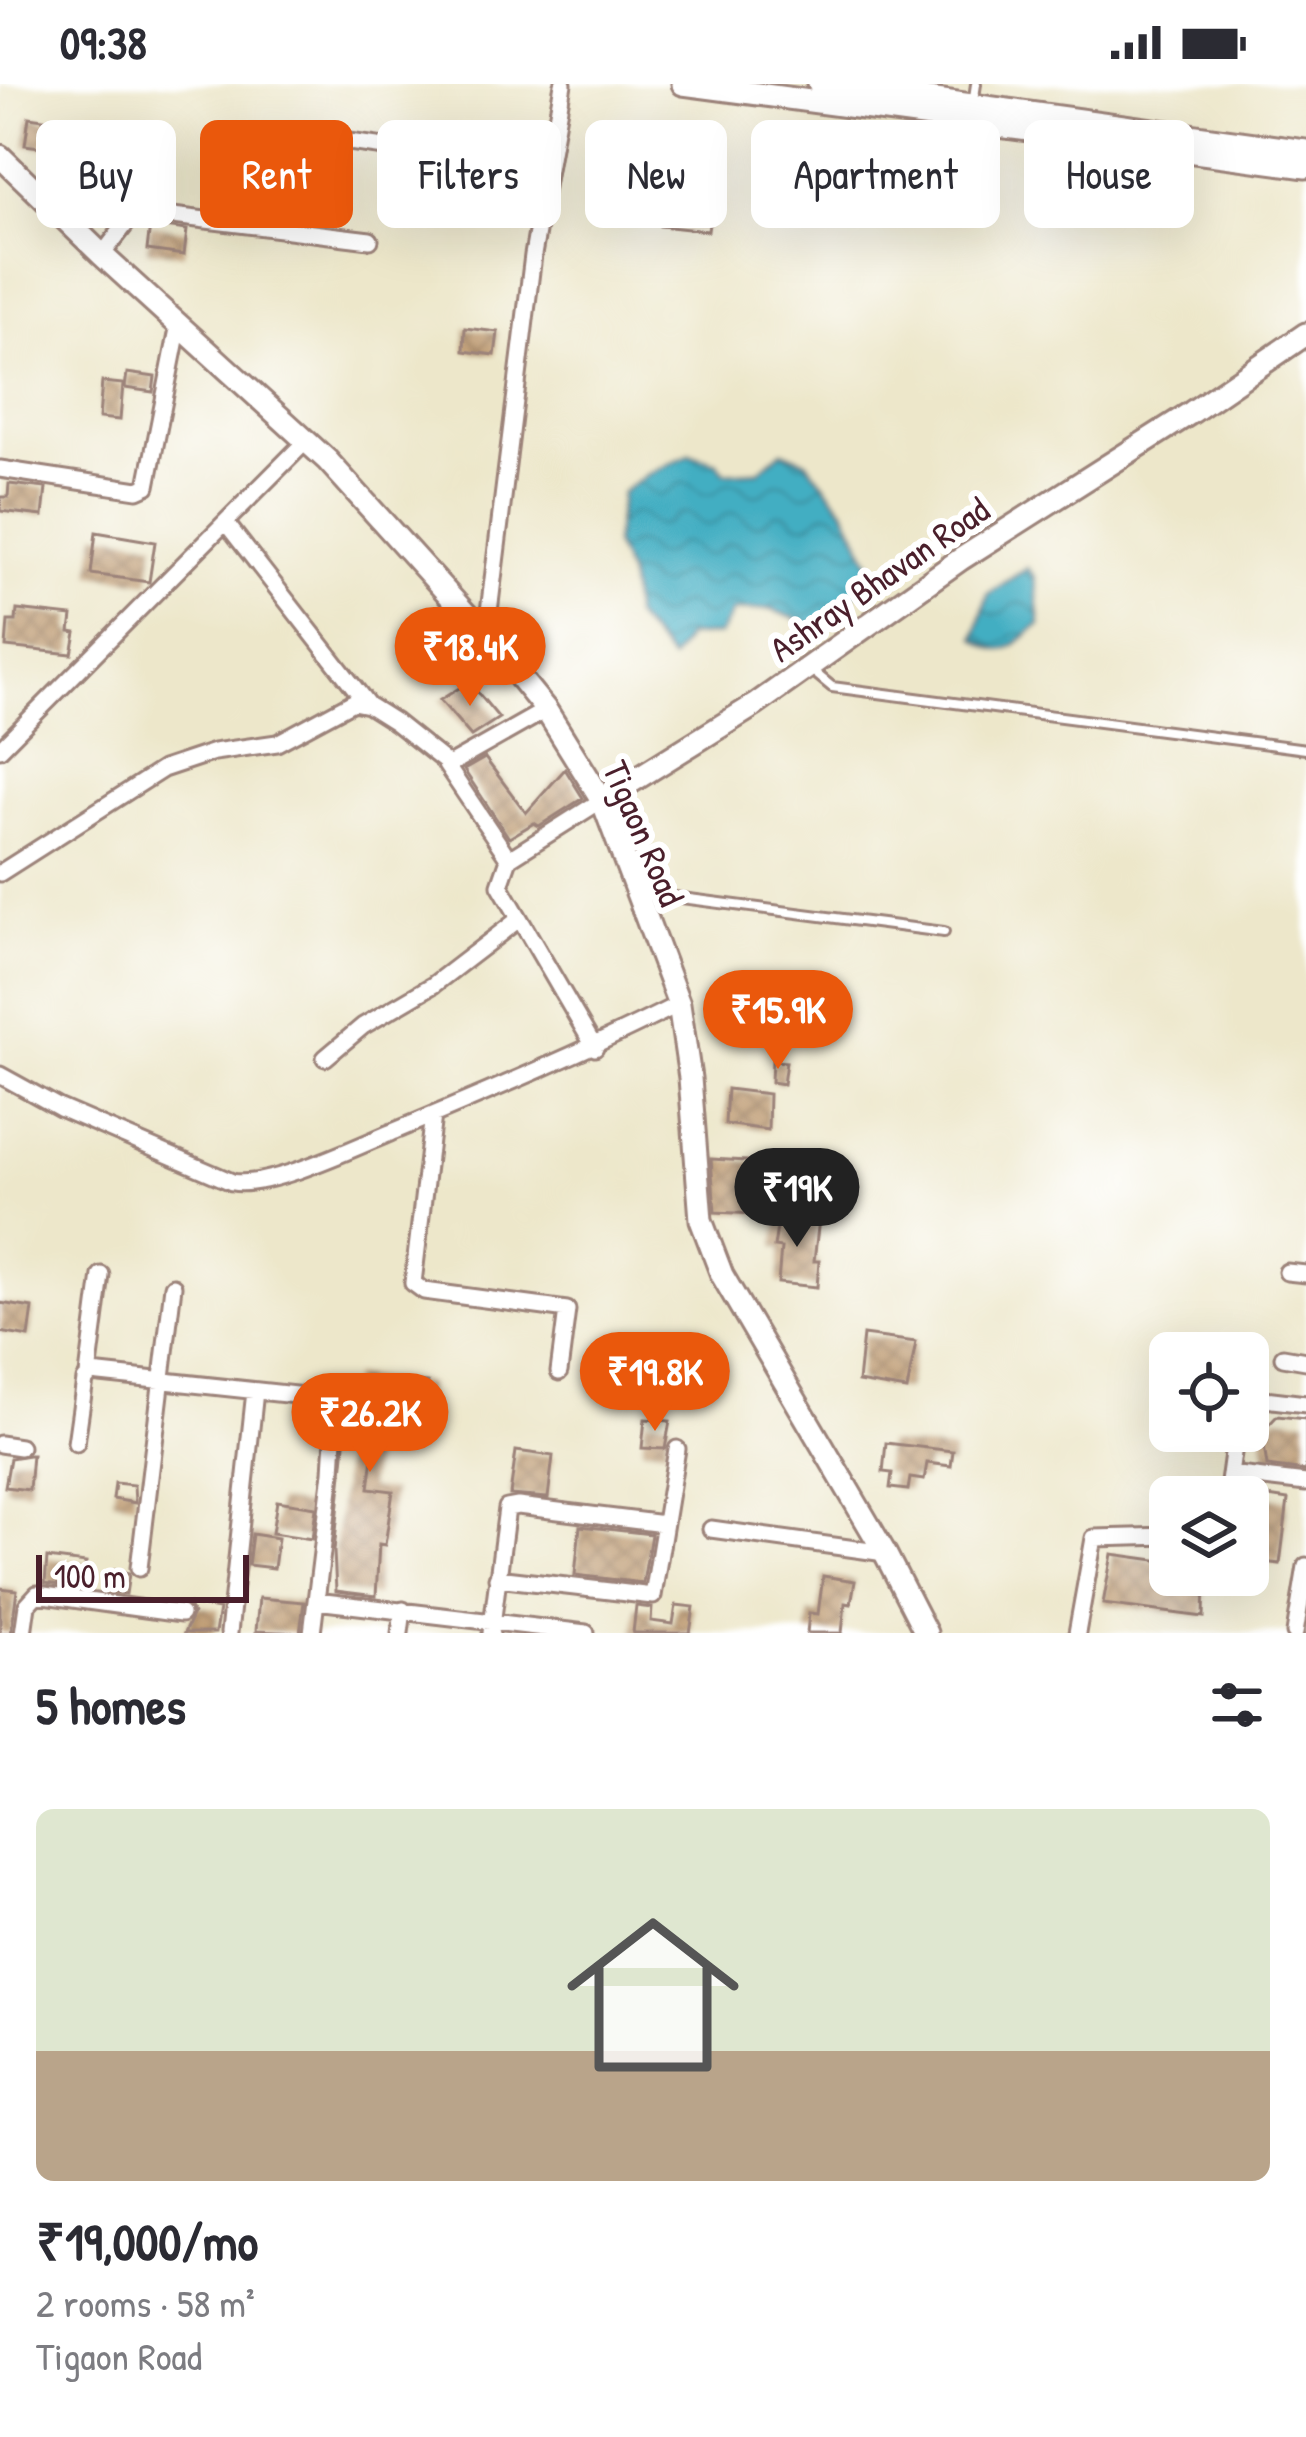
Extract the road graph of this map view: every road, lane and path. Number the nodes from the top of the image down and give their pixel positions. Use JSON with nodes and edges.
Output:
{"nodes":[{"id":1,"x":563,"y":84,"type":"edge"},
{"id":2,"x":683,"y":84,"type":"edge"},
{"id":3,"x":819,"y":84,"type":"edge"},
{"id":4,"x":975,"y":95,"type":"edge"},
{"id":5,"x":557,"y":120,"type":"edge"},
{"id":6,"x":1306,"y":151,"type":"edge"},
{"id":7,"x":0,"y":156,"type":"edge"},
{"id":8,"x":1306,"y":167,"type":"edge"},
{"id":9,"x":538,"y":228,"type":"edge"},
{"id":10,"x":370,"y":240,"type":"dead end"},
{"id":11,"x":102,"y":255,"type":"junction"},
{"id":12,"x":178,"y":324,"type":"junction"},
{"id":13,"x":1306,"y":334,"type":"edge"},
{"id":14,"x":307,"y":441,"type":"junction"},
{"id":15,"x":0,"y":469,"type":"edge"},
{"id":16,"x":226,"y":523,"type":"junction"},
{"id":17,"x":485,"y":636,"type":"junction"},
{"id":18,"x":808,"y":667,"type":"junction"},
{"id":19,"x":368,"y":705,"type":"junction"},
{"id":20,"x":546,"y":710,"type":"junction"},
{"id":21,"x":0,"y":749,"type":"edge"},
{"id":22,"x":1306,"y":749,"type":"edge"},
{"id":23,"x":446,"y":765,"type":"junction"},
{"id":24,"x":602,"y":800,"type":"junction"},
{"id":25,"x":509,"y":859,"type":"junction"},
{"id":26,"x":0,"y":873,"type":"edge"},
{"id":27,"x":636,"y":892,"type":"junction"},
{"id":28,"x":519,"y":920,"type":"junction"},
{"id":29,"x":944,"y":932,"type":"dead end"},
{"id":30,"x":679,"y":1004,"type":"junction"},
{"id":31,"x":595,"y":1048,"type":"junction"},
{"id":32,"x":326,"y":1058,"type":"dead end"},
{"id":33,"x":0,"y":1075,"type":"edge"},
{"id":34,"x":433,"y":1115,"type":"junction"},
{"id":35,"x":1287,"y":1272,"type":"dead end"},
{"id":36,"x":1306,"y":1274,"type":"edge"},
{"id":37,"x":100,"y":1275,"type":"dead end"},
{"id":38,"x":173,"y":1286,"type":"dead end"},
{"id":39,"x":1283,"y":1357,"type":"dead end"},
{"id":40,"x":1306,"y":1360,"type":"edge"},
{"id":41,"x":559,"y":1372,"type":"dead end"},
{"id":42,"x":88,"y":1375,"type":"junction"},
{"id":43,"x":162,"y":1381,"type":"junction"},
{"id":44,"x":255,"y":1391,"type":"junction"},
{"id":45,"x":1269,"y":1400,"type":"edge"},
{"id":46,"x":1306,"y":1404,"type":"edge"},
{"id":47,"x":76,"y":1443,"type":"dead end"},
{"id":48,"x":0,"y":1444,"type":"edge"},
{"id":49,"x":20,"y":1448,"type":"dead end"},
{"id":50,"x":676,"y":1449,"type":"dead end"},
{"id":51,"x":1233,"y":1452,"type":"edge"},
{"id":52,"x":1230,"y":1474,"type":"joint"},
{"id":53,"x":1306,"y":1483,"type":"edge"},
{"id":54,"x":664,"y":1523,"type":"junction"},
{"id":55,"x":711,"y":1529,"type":"dead end"},
{"id":56,"x":1149,"y":1537,"type":"edge"},
{"id":57,"x":885,"y":1552,"type":"junction"},
{"id":58,"x":1306,"y":1566,"type":"edge"},
{"id":59,"x":139,"y":1568,"type":"dead end"},
{"id":60,"x":497,"y":1578,"type":"junction"},
{"id":61,"x":316,"y":1601,"type":"junction"},
{"id":62,"x":403,"y":1610,"type":"junction"},
{"id":63,"x":181,"y":1614,"type":"dead end"},
{"id":64,"x":492,"y":1627,"type":"edge"},
{"id":65,"x":23,"y":1633,"type":"edge"},
{"id":66,"x":229,"y":1633,"type":"edge"},
{"id":67,"x":312,"y":1633,"type":"edge"},
{"id":68,"x":400,"y":1633,"type":"edge"},
{"id":69,"x":586,"y":1633,"type":"edge"},
{"id":70,"x":926,"y":1633,"type":"edge"},
{"id":71,"x":1077,"y":1633,"type":"edge"},
{"id":72,"x":1295,"y":1633,"type":"edge"}],
"edges":[{"from":1,"to":5,"type":"street"},
{"from":2,"to":8,"type":"street"},
{"from":3,"to":4,"type":"street"},
{"from":4,"to":6,"type":"street"},
{"from":7,"to":11,"type":"street","name":"Tigaon Road"},
{"from":9,"to":17,"type":"street"},
{"from":10,"to":11,"type":"street"},
{"from":11,"to":12,"type":"street","name":"Tigaon Road"},
{"from":12,"to":14,"type":"street","name":"Tigaon Road"},
{"from":12,"to":15,"type":"street"},
{"from":13,"to":18,"type":"street","name":"Ashray Bhavan Road"},
{"from":14,"to":16,"type":"street"},
{"from":14,"to":17,"type":"street","name":"Tigaon Road"},
{"from":16,"to":19,"type":"street"},
{"from":16,"to":21,"type":"street"},
{"from":17,"to":20,"type":"street","name":"Tigaon Road"},
{"from":18,"to":22,"type":"lane"},
{"from":18,"to":24,"type":"street","name":"Ashray Bhavan Road"},
{"from":19,"to":23,"type":"street"},
{"from":19,"to":26,"type":"street"},
{"from":20,"to":23,"type":"street"},
{"from":20,"to":24,"type":"street","name":"Tigaon Road"},
{"from":23,"to":25,"type":"street"},
{"from":24,"to":25,"type":"street"},
{"from":24,"to":27,"type":"street","name":"Tigaon Road"},
{"from":25,"to":28,"type":"street"},
{"from":27,"to":29,"type":"lane"},
{"from":27,"to":30,"type":"street","name":"Tigaon Road"},
{"from":28,"to":31,"type":"street"},
{"from":28,"to":32,"type":"street"},
{"from":30,"to":31,"type":"street"},
{"from":30,"to":57,"type":"street","name":"Tigaon Road"},
{"from":31,"to":34,"type":"street"},
{"from":33,"to":34,"type":"street"},
{"from":34,"to":41,"type":"street"},
{"from":35,"to":36,"type":"street"},
{"from":37,"to":42,"type":"street"},
{"from":38,"to":43,"type":"street"},
{"from":39,"to":40,"type":"street"},
{"from":42,"to":43,"type":"street"},
{"from":42,"to":47,"type":"street"},
{"from":43,"to":44,"type":"street"},
{"from":43,"to":59,"type":"street"},
{"from":44,"to":61,"type":"street"},
{"from":44,"to":66,"type":"street"},
{"from":45,"to":46,"type":"street"},
{"from":48,"to":49,"type":"street"},
{"from":50,"to":54,"type":"street"},
{"from":51,"to":52,"type":"street"},
{"from":52,"to":53,"type":"street"},
{"from":54,"to":60,"type":"street"},
{"from":54,"to":60,"type":"street"},
{"from":55,"to":57,"type":"street"},
{"from":56,"to":71,"type":"street"},
{"from":57,"to":70,"type":"street","name":"Tigaon Road"},
{"from":58,"to":72,"type":"street"},
{"from":60,"to":64,"type":"street"},
{"from":61,"to":62,"type":"street"},
{"from":61,"to":67,"type":"street"},
{"from":62,"to":64,"type":"street"},
{"from":62,"to":68,"type":"street"},
{"from":63,"to":65,"type":"street"},
{"from":64,"to":69,"type":"street"}]}
